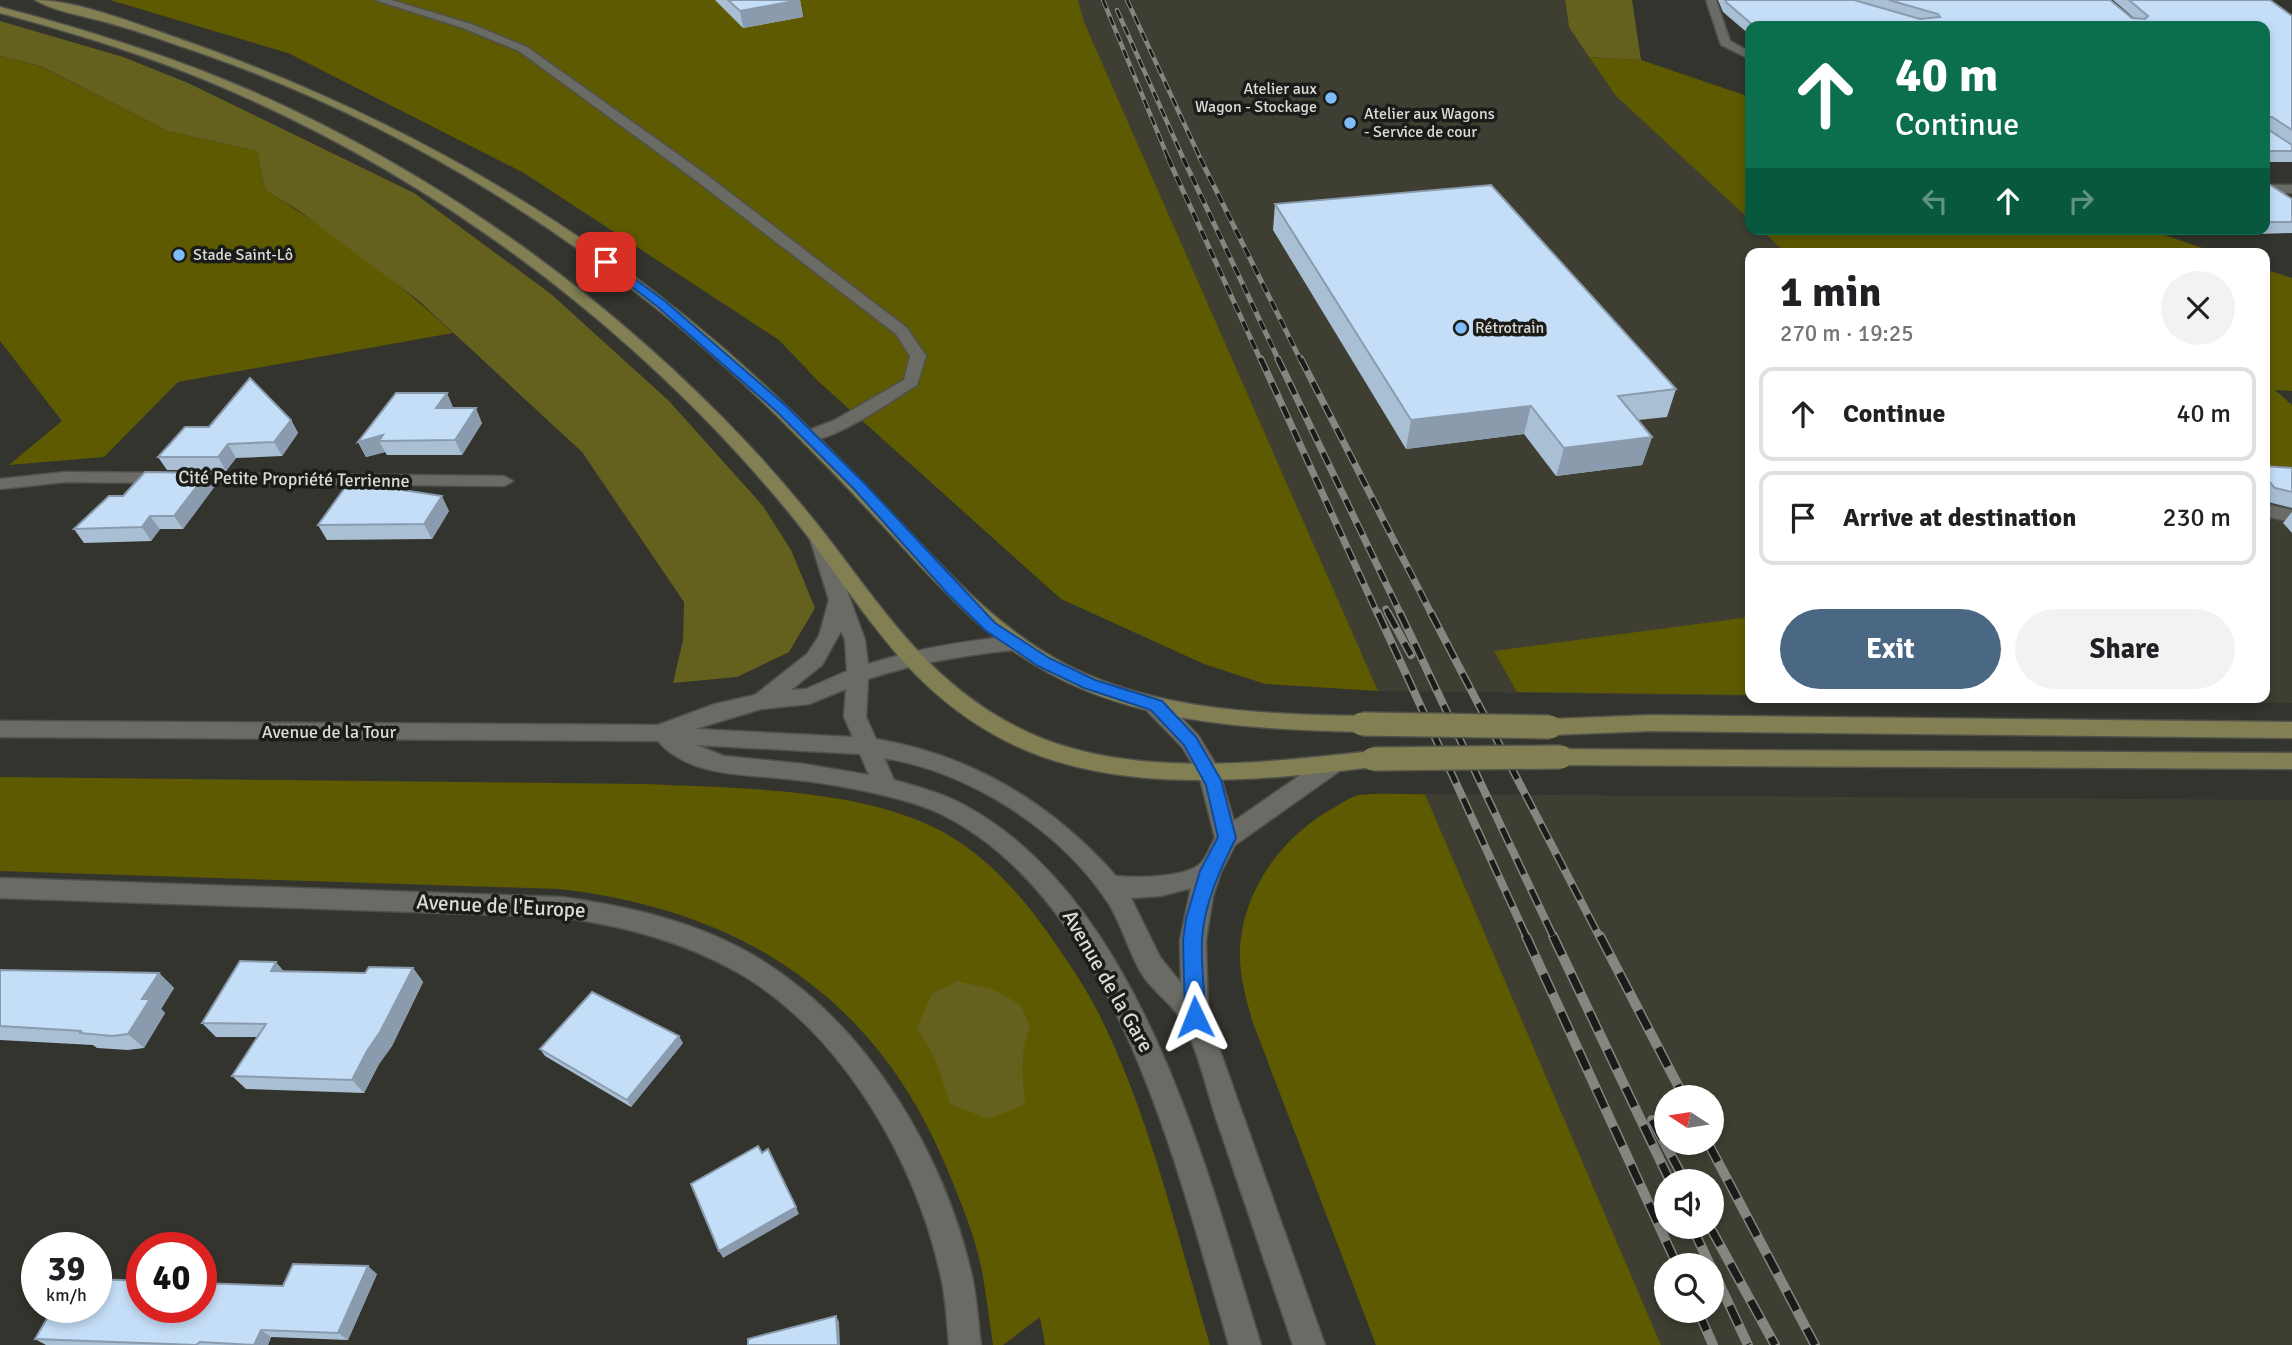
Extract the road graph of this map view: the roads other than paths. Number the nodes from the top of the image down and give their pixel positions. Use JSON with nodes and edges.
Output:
{"nodes":[{"id":1,"x":40,"y":0,"type":"edge"},
{"id":2,"x":380,"y":0,"type":"edge"},
{"id":3,"x":1711,"y":0,"type":"edge"},
{"id":4,"x":0,"y":10,"type":"edge"},
{"id":5,"x":1745,"y":53,"type":"edge"},
{"id":6,"x":2270,"y":189,"type":"edge"},
{"id":7,"x":2292,"y":189,"type":"edge"},
{"id":8,"x":810,"y":436,"type":"junction"},
{"id":9,"x":504,"y":481,"type":"dead end"},
{"id":10,"x":0,"y":484,"type":"edge"},
{"id":11,"x":2270,"y":511,"type":"edge"},
{"id":12,"x":2292,"y":516,"type":"edge"},
{"id":13,"x":819,"y":539,"type":"junction"},
{"id":14,"x":839,"y":600,"type":"junction"},
{"id":15,"x":1014,"y":643,"type":"junction"},
{"id":16,"x":910,"y":658,"type":"junction"},
{"id":17,"x":858,"y":675,"type":"junction"},
{"id":18,"x":761,"y":701,"type":"junction"},
{"id":19,"x":1156,"y":706,"type":"junction"},
{"id":20,"x":0,"y":729,"type":"edge"},
{"id":21,"x":2292,"y":730,"type":"edge"},
{"id":22,"x":658,"y":733,"type":"junction"},
{"id":23,"x":866,"y":746,"type":"junction"},
{"id":24,"x":2292,"y":761,"type":"edge"},
{"id":25,"x":1333,"y":764,"type":"junction"},
{"id":26,"x":1210,"y":774,"type":"junction"},
{"id":27,"x":885,"y":786,"type":"junction"},
{"id":28,"x":1227,"y":838,"type":"junction"},
{"id":29,"x":1209,"y":871,"type":"junction"},
{"id":30,"x":1110,"y":886,"type":"junction"},
{"id":31,"x":0,"y":888,"type":"edge"},
{"id":32,"x":1195,"y":1017,"type":"junction"},
{"id":33,"x":965,"y":1345,"type":"edge"},
{"id":34,"x":1245,"y":1345,"type":"edge"},
{"id":35,"x":1309,"y":1345,"type":"edge"}],
"edges":[{"from":1,"to":8,"type":"main road"},
{"from":2,"to":8,"type":"street"},
{"from":3,"to":5,"type":"street"},
{"from":4,"to":13,"type":"main road"},
{"from":6,"to":7,"type":"street"},
{"from":8,"to":15,"type":"main road"},
{"from":9,"to":10,"type":"street","name":"Cité Petite Propriété Terrienne"},
{"from":11,"to":12,"type":"street"},
{"from":13,"to":14,"type":"street"},
{"from":13,"to":16,"type":"main road"},
{"from":14,"to":17,"type":"street"},
{"from":14,"to":18,"type":"street","name":"Avenue de la Tour"},
{"from":15,"to":16,"type":"street","name":"Avenue de la Tour"},
{"from":15,"to":19,"type":"main road"},
{"from":16,"to":17,"type":"street","name":"Avenue de la Tour"},
{"from":16,"to":26,"type":"main road"},
{"from":17,"to":18,"type":"street","name":"Avenue de la Tour"},
{"from":17,"to":23,"type":"street"},
{"from":18,"to":22,"type":"street","name":"Avenue de la Tour"},
{"from":19,"to":21,"type":"main road","bridge":true},
{"from":19,"to":26,"type":"street"},
{"from":20,"to":22,"type":"street","name":"Avenue de la Tour"},
{"from":22,"to":23,"type":"street","name":"Avenue de la Tour"},
{"from":22,"to":27,"type":"street","name":"Avenue de la Tour"},
{"from":23,"to":27,"type":"street"},
{"from":23,"to":30,"type":"street"},
{"from":24,"to":25,"type":"main road","bridge":true},
{"from":25,"to":26,"type":"main road"},
{"from":25,"to":28,"type":"street"},
{"from":26,"to":28,"type":"street"},
{"from":27,"to":34,"type":"street","name":"Avenue de la Gare"},
{"from":28,"to":29,"type":"street"},
{"from":29,"to":30,"type":"street"},
{"from":29,"to":32,"type":"street"},
{"from":30,"to":32,"type":"street"},
{"from":31,"to":33,"type":"street","name":"Avenue de l'Europe"},
{"from":32,"to":35,"type":"street"}]}
